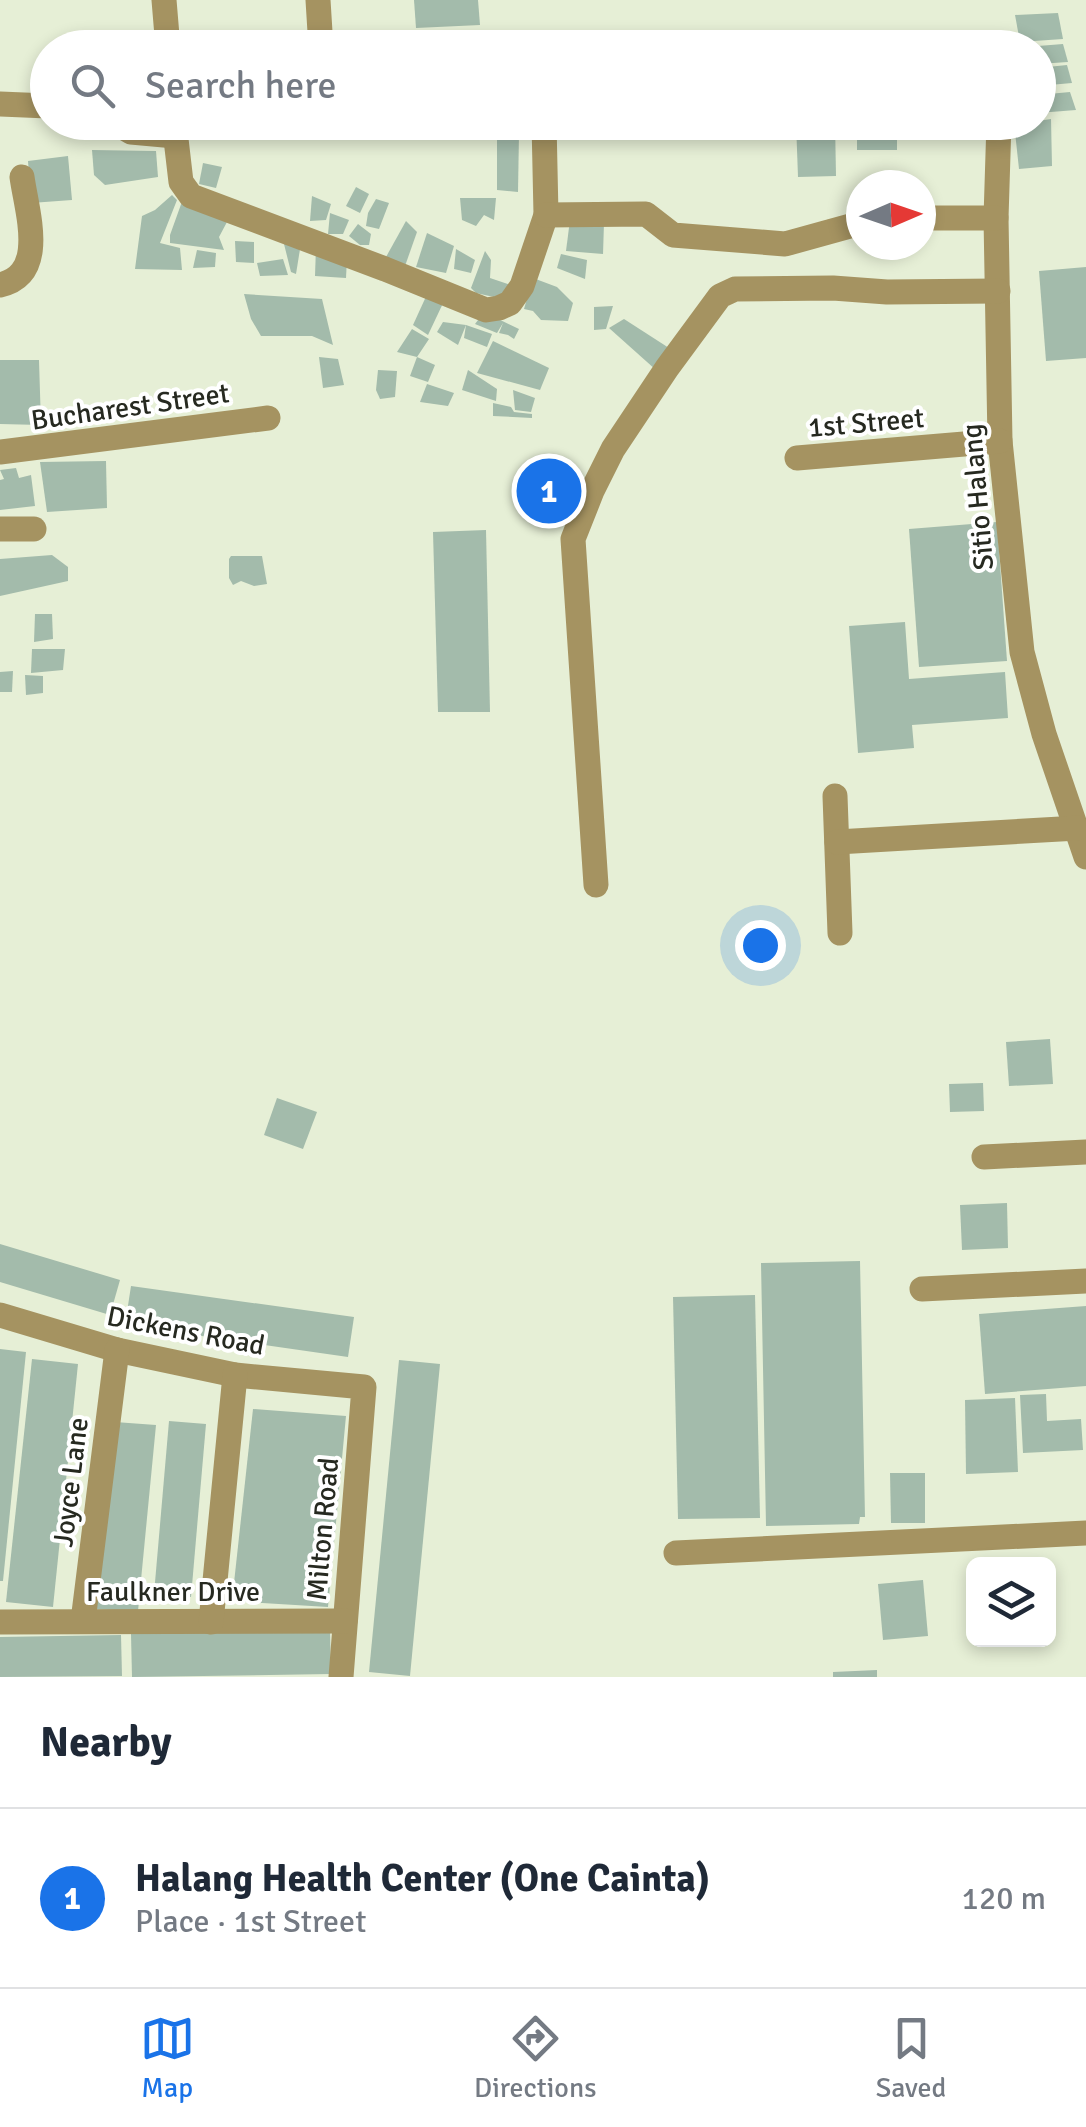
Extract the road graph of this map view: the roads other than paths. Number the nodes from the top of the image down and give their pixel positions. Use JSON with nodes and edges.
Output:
{"nodes":[{"id":1,"x":164,"y":0,"type":"edge"},
{"id":2,"x":318,"y":0,"type":"edge"},
{"id":3,"x":166,"y":30,"type":"edge"},
{"id":4,"x":320,"y":30,"type":"edge"},
{"id":5,"x":0,"y":104,"type":"edge"},
{"id":6,"x":30,"y":105,"type":"edge"},
{"id":7,"x":175,"y":140,"type":"edge"},
{"id":8,"x":544,"y":140,"type":"edge"},
{"id":9,"x":998,"y":140,"type":"edge"},
{"id":10,"x":22,"y":177,"type":"dead end"},
{"id":11,"x":546,"y":215,"type":"junction"},
{"id":12,"x":936,"y":218,"type":"edge"},
{"id":13,"x":996,"y":218,"type":"junction"},
{"id":14,"x":846,"y":227,"type":"edge"},
{"id":15,"x":0,"y":284,"type":"edge"},
{"id":16,"x":998,"y":291,"type":"junction"},
{"id":17,"x":268,"y":418,"type":"dead end"},
{"id":18,"x":1000,"y":441,"type":"junction"},
{"id":19,"x":0,"y":452,"type":"edge"},
{"id":20,"x":797,"y":458,"type":"dead end"},
{"id":21,"x":34,"y":528,"type":"dead end"},
{"id":22,"x":0,"y":530,"type":"edge"},
{"id":23,"x":835,"y":796,"type":"dead end"},
{"id":24,"x":1078,"y":828,"type":"junction"},
{"id":25,"x":837,"y":842,"type":"junction"},
{"id":26,"x":1086,"y":857,"type":"edge"},
{"id":27,"x":596,"y":885,"type":"dead end"},
{"id":28,"x":840,"y":933,"type":"dead end"},
{"id":29,"x":1086,"y":1152,"type":"edge"},
{"id":30,"x":984,"y":1157,"type":"dead end"},
{"id":31,"x":1086,"y":1281,"type":"edge"},
{"id":32,"x":922,"y":1289,"type":"dead end"},
{"id":33,"x":0,"y":1315,"type":"edge"},
{"id":34,"x":117,"y":1350,"type":"junction"},
{"id":35,"x":235,"y":1375,"type":"junction"},
{"id":36,"x":364,"y":1387,"type":"joint"},
{"id":37,"x":1086,"y":1533,"type":"edge"},
{"id":38,"x":676,"y":1553,"type":"dead end"},
{"id":39,"x":82,"y":1621,"type":"junction"},
{"id":40,"x":345,"y":1621,"type":"junction"},
{"id":41,"x":0,"y":1622,"type":"edge"},
{"id":42,"x":210,"y":1622,"type":"junction"},
{"id":43,"x":341,"y":1677,"type":"edge"}],
"edges":[{"from":1,"to":3,"type":"street"},
{"from":2,"to":4,"type":"street"},
{"from":5,"to":6,"type":"street"},
{"from":7,"to":11,"type":"street"},
{"from":8,"to":11,"type":"street"},
{"from":9,"to":13,"type":"street","name":"Sitio Halang"},
{"from":10,"to":15,"type":"street"},
{"from":11,"to":14,"type":"street"},
{"from":12,"to":13,"type":"street"},
{"from":13,"to":16,"type":"street","name":"Sitio Halang"},
{"from":16,"to":18,"type":"street","name":"Sitio Halang"},
{"from":16,"to":27,"type":"street"},
{"from":17,"to":19,"type":"street","name":"Bucharest Street"},
{"from":18,"to":20,"type":"street","name":"1st Street"},
{"from":18,"to":24,"type":"street","name":"Sitio Halang"},
{"from":21,"to":22,"type":"street"},
{"from":23,"to":25,"type":"street"},
{"from":24,"to":25,"type":"street"},
{"from":24,"to":26,"type":"street","name":"Sitio Halang"},
{"from":25,"to":28,"type":"street"},
{"from":29,"to":30,"type":"street"},
{"from":31,"to":32,"type":"street"},
{"from":33,"to":34,"type":"street","name":"Dickens Road"},
{"from":34,"to":35,"type":"street","name":"Dickens Road"},
{"from":34,"to":39,"type":"street","name":"Joyce Lane"},
{"from":35,"to":36,"type":"street","name":"Dickens Road"},
{"from":35,"to":42,"type":"street"},
{"from":36,"to":40,"type":"street","name":"Milton Road"},
{"from":37,"to":38,"type":"street"},
{"from":39,"to":41,"type":"street","name":"Faulkner Drive"},
{"from":39,"to":42,"type":"street","name":"Faulkner Drive"},
{"from":40,"to":42,"type":"street","name":"Faulkner Drive"},
{"from":40,"to":43,"type":"street","name":"Milton Road"}]}
